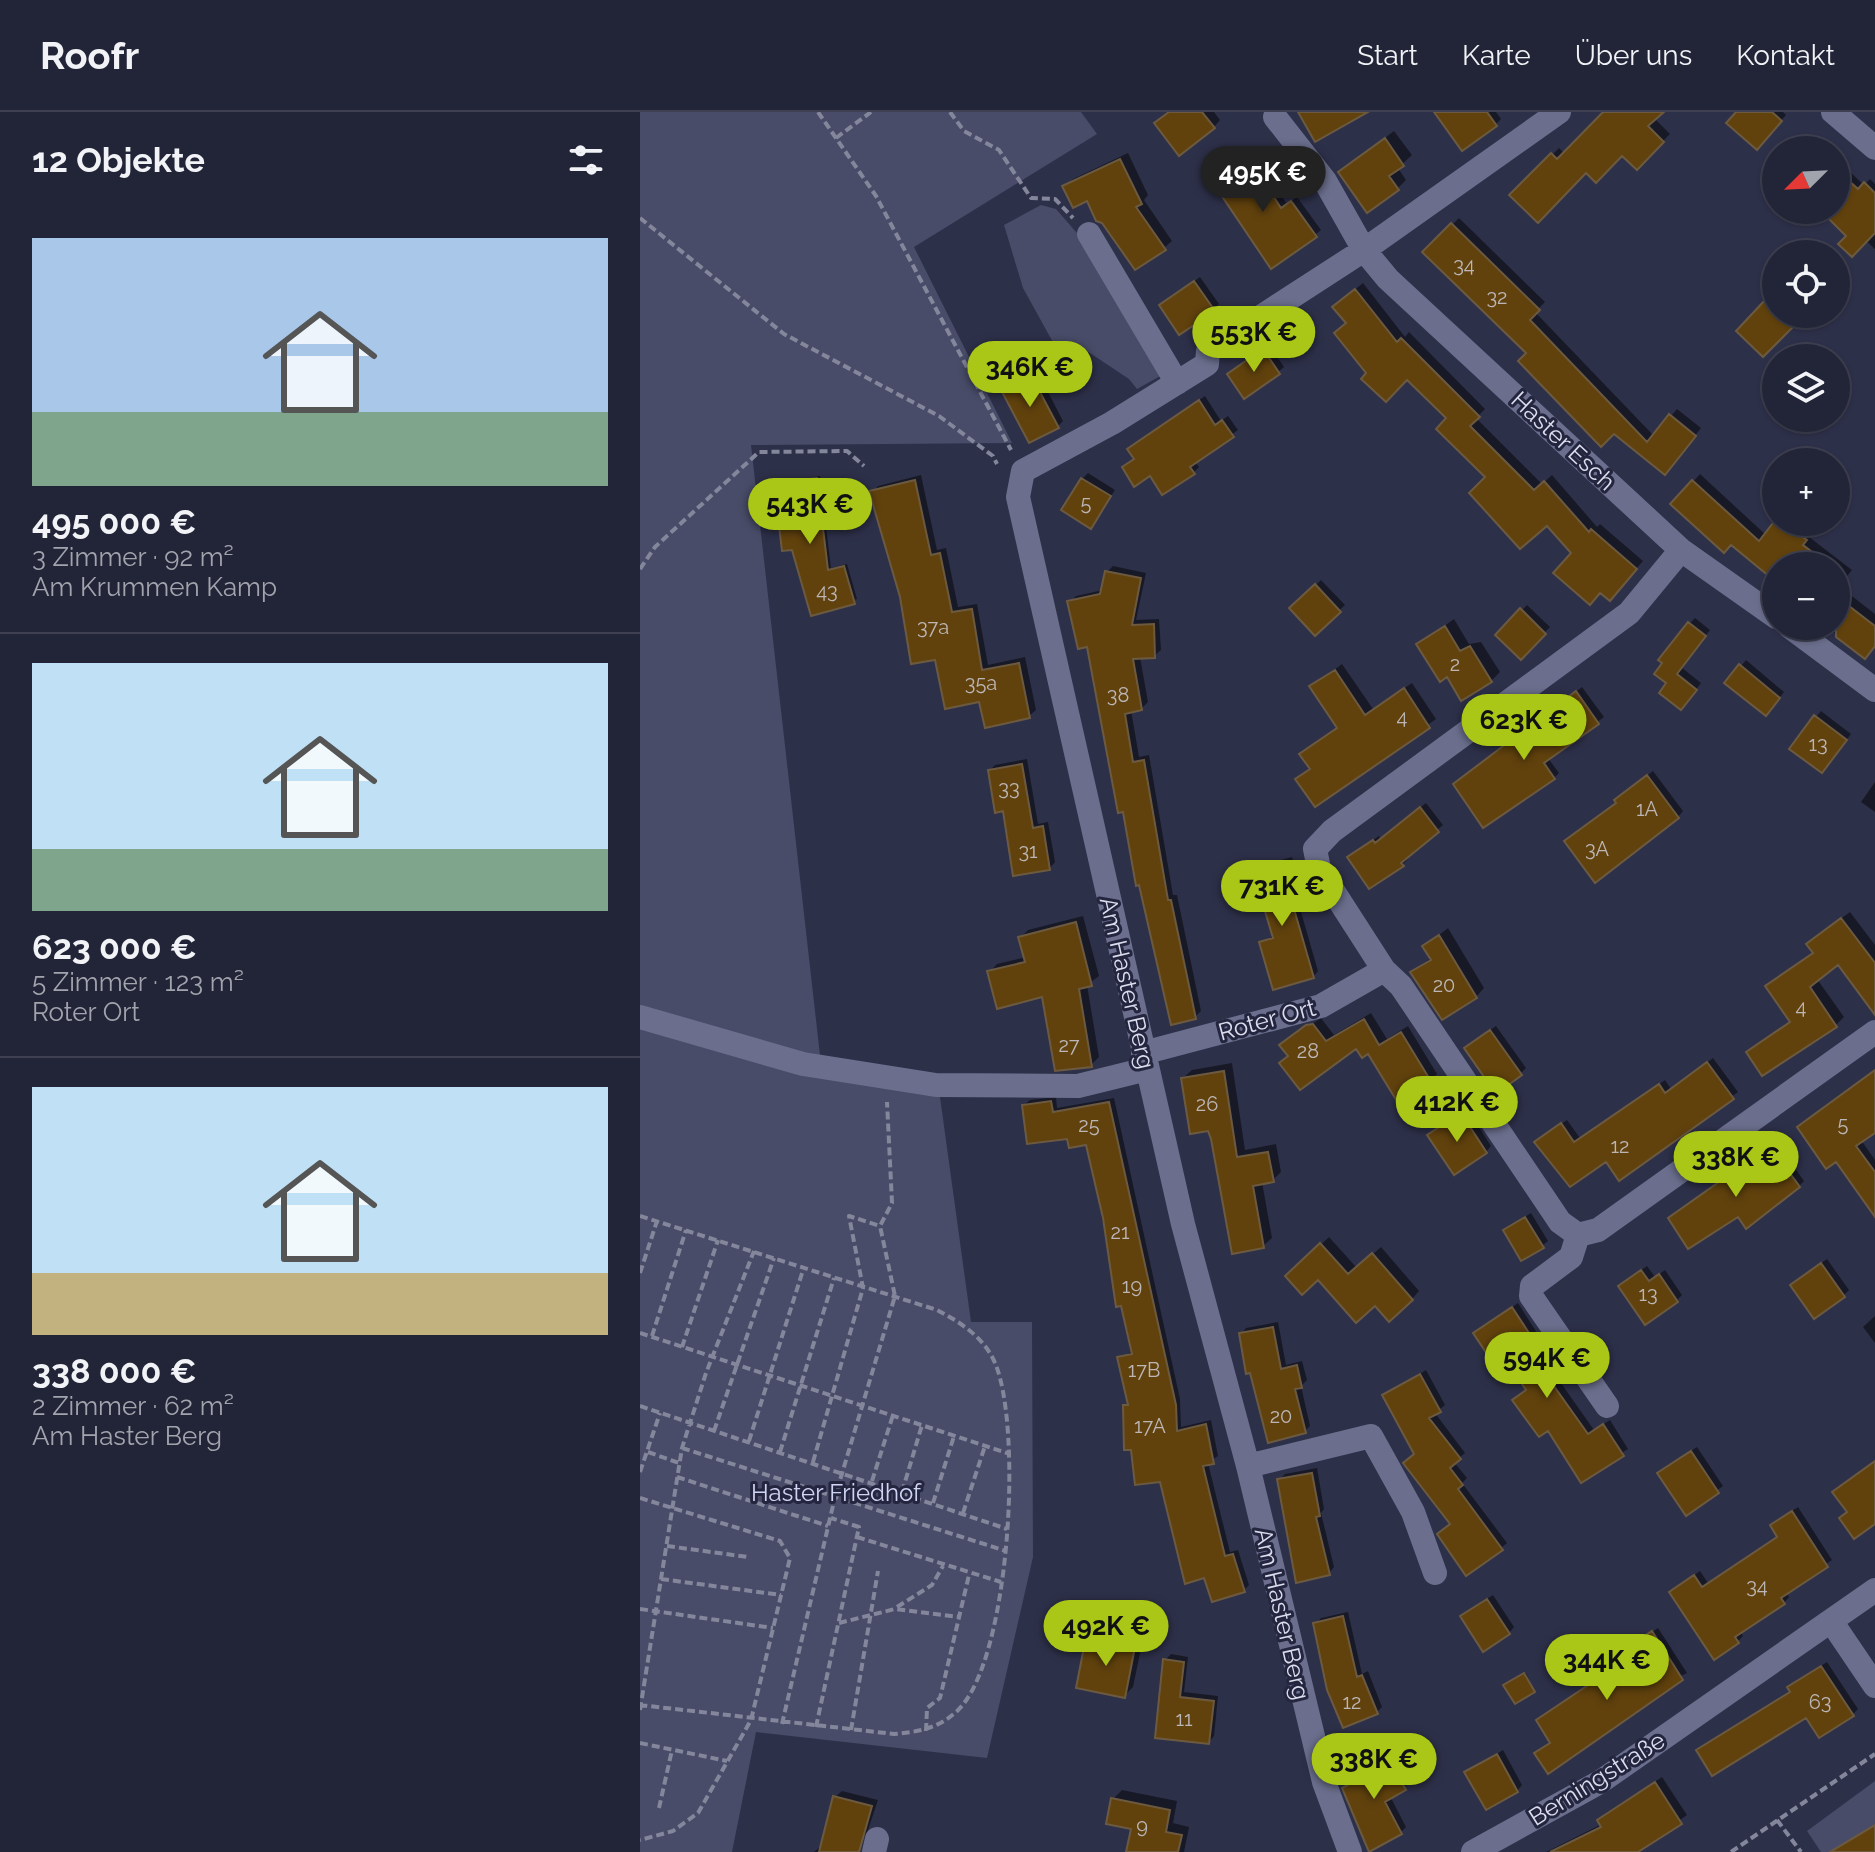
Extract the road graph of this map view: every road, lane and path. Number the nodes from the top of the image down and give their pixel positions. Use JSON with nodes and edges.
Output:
{"nodes":[{"id":1,"x":818,"y":112,"type":"edge"},
{"id":2,"x":871,"y":112,"type":"edge"},
{"id":3,"x":950,"y":112,"type":"edge"},
{"id":4,"x":1559,"y":112,"type":"edge"},
{"id":5,"x":1833,"y":112,"type":"edge"},
{"id":6,"x":1275,"y":117,"type":"dead end"},
{"id":7,"x":836,"y":138,"type":"junction"},
{"id":8,"x":1875,"y":148,"type":"edge"},
{"id":9,"x":640,"y":218,"type":"edge"},
{"id":10,"x":1089,"y":234,"type":"joint"},
{"id":11,"x":1364,"y":250,"type":"junction"},
{"id":12,"x":1177,"y":383,"type":"junction"},
{"id":13,"x":997,"y":464,"type":"dead end"},
{"id":14,"x":864,"y":466,"type":"dead end"},
{"id":15,"x":1023,"y":471,"type":"junction"},
{"id":16,"x":1681,"y":550,"type":"junction"},
{"id":17,"x":640,"y":569,"type":"edge"},
{"id":18,"x":1762,"y":607,"type":"edge"},
{"id":19,"x":1808,"y":640,"type":"edge"},
{"id":20,"x":1875,"y":690,"type":"edge"},
{"id":21,"x":1384,"y":970,"type":"junction"},
{"id":22,"x":640,"y":1017,"type":"edge"},
{"id":23,"x":1875,"y":1032,"type":"edge"},
{"id":24,"x":1145,"y":1061,"type":"junction"},
{"id":25,"x":885,"y":1078,"type":"junction"},
{"id":26,"x":640,"y":1216,"type":"edge"},
{"id":27,"x":657,"y":1221,"type":"junction"},
{"id":28,"x":880,"y":1226,"type":"junction"},
{"id":29,"x":686,"y":1230,"type":"junction"},
{"id":30,"x":1578,"y":1235,"type":"junction"},
{"id":31,"x":718,"y":1240,"type":"junction"},
{"id":32,"x":754,"y":1251,"type":"junction"},
{"id":33,"x":774,"y":1258,"type":"junction"},
{"id":34,"x":804,"y":1267,"type":"junction"},
{"id":35,"x":640,"y":1273,"type":"edge"},
{"id":36,"x":835,"y":1277,"type":"junction"},
{"id":37,"x":863,"y":1288,"type":"junction"},
{"id":38,"x":895,"y":1296,"type":"junction"},
{"id":39,"x":640,"y":1333,"type":"edge"},
{"id":40,"x":652,"y":1336,"type":"junction"},
{"id":41,"x":682,"y":1347,"type":"junction"},
{"id":42,"x":712,"y":1356,"type":"junction"},
{"id":43,"x":738,"y":1364,"type":"junction"},
{"id":44,"x":771,"y":1375,"type":"junction"},
{"id":45,"x":800,"y":1383,"type":"junction"},
{"id":46,"x":833,"y":1394,"type":"junction"},
{"id":47,"x":863,"y":1405,"type":"junction"},
{"id":48,"x":640,"y":1406,"type":"edge"},
{"id":49,"x":1607,"y":1406,"type":"dead end"},
{"id":50,"x":660,"y":1413,"type":"junction"},
{"id":51,"x":893,"y":1415,"type":"junction"},
{"id":52,"x":690,"y":1423,"type":"junction"},
{"id":53,"x":922,"y":1425,"type":"junction"},
{"id":54,"x":714,"y":1431,"type":"junction"},
{"id":55,"x":954,"y":1435,"type":"junction"},
{"id":56,"x":749,"y":1441,"type":"junction"},
{"id":57,"x":985,"y":1446,"type":"junction"},
{"id":58,"x":682,"y":1448,"type":"junction"},
{"id":59,"x":647,"y":1451,"type":"junction"},
{"id":60,"x":780,"y":1452,"type":"junction"},
{"id":61,"x":1010,"y":1454,"type":"junction"},
{"id":62,"x":813,"y":1462,"type":"junction"},
{"id":63,"x":679,"y":1463,"type":"junction"},
{"id":64,"x":1248,"y":1466,"type":"junction"},
{"id":65,"x":843,"y":1471,"type":"junction"},
{"id":66,"x":640,"y":1472,"type":"edge"},
{"id":67,"x":677,"y":1477,"type":"junction"},
{"id":68,"x":872,"y":1481,"type":"junction"},
{"id":69,"x":902,"y":1492,"type":"junction"},
{"id":70,"x":835,"y":1497,"type":"junction"},
{"id":71,"x":640,"y":1498,"type":"edge"},
{"id":72,"x":933,"y":1503,"type":"junction"},
{"id":73,"x":671,"y":1508,"type":"junction"},
{"id":74,"x":963,"y":1513,"type":"junction"},
{"id":75,"x":830,"y":1518,"type":"junction"},
{"id":76,"x":828,"y":1526,"type":"junction"},
{"id":77,"x":1007,"y":1529,"type":"junction"},
{"id":78,"x":857,"y":1537,"type":"junction"},
{"id":79,"x":666,"y":1546,"type":"junction"},
{"id":80,"x":1006,"y":1551,"type":"junction"},
{"id":81,"x":748,"y":1557,"type":"dead end"},
{"id":82,"x":943,"y":1566,"type":"junction"},
{"id":83,"x":878,"y":1571,"type":"dead end"},
{"id":84,"x":1435,"y":1573,"type":"dead end"},
{"id":85,"x":969,"y":1575,"type":"junction"},
{"id":86,"x":661,"y":1579,"type":"junction"},
{"id":87,"x":1001,"y":1582,"type":"junction"},
{"id":88,"x":1875,"y":1590,"type":"edge"},
{"id":89,"x":781,"y":1595,"type":"junction"},
{"id":90,"x":640,"y":1609,"type":"edge"},
{"id":91,"x":895,"y":1609,"type":"junction"},
{"id":92,"x":655,"y":1611,"type":"junction"},
{"id":93,"x":871,"y":1614,"type":"junction"},
{"id":94,"x":959,"y":1618,"type":"junction"},
{"id":95,"x":1831,"y":1621,"type":"junction"},
{"id":96,"x":839,"y":1623,"type":"junction"},
{"id":97,"x":773,"y":1628,"type":"junction"},
{"id":98,"x":1875,"y":1686,"type":"edge"},
{"id":99,"x":640,"y":1707,"type":"edge"},
{"id":100,"x":751,"y":1720,"type":"junction"},
{"id":101,"x":782,"y":1724,"type":"junction"},
{"id":102,"x":816,"y":1727,"type":"junction"},
{"id":103,"x":851,"y":1730,"type":"junction"},
{"id":104,"x":926,"y":1731,"type":"junction"},
{"id":105,"x":640,"y":1743,"type":"edge"},
{"id":106,"x":672,"y":1750,"type":"junction"},
{"id":107,"x":1875,"y":1754,"type":"edge"},
{"id":108,"x":727,"y":1761,"type":"junction"},
{"id":109,"x":659,"y":1808,"type":"dead end"},
{"id":110,"x":1777,"y":1820,"type":"junction"},
{"id":111,"x":640,"y":1840,"type":"edge"},
{"id":112,"x":1350,"y":1852,"type":"edge"},
{"id":113,"x":1473,"y":1852,"type":"edge"},
{"id":114,"x":1731,"y":1852,"type":"edge"},
{"id":115,"x":1801,"y":1852,"type":"edge"}],
"edges":[{"from":1,"to":7,"type":"path"},
{"from":2,"to":7,"type":"path"},
{"from":3,"to":10,"type":"path"},
{"from":4,"to":11,"type":"street"},
{"from":5,"to":8,"type":"street"},
{"from":6,"to":11,"type":"street","name":"Haster Esch"},
{"from":7,"to":15,"type":"path"},
{"from":9,"to":13,"type":"path"},
{"from":10,"to":12,"type":"street"},
{"from":11,"to":12,"type":"street"},
{"from":11,"to":16,"type":"street","name":"Haster Esch"},
{"from":12,"to":15,"type":"street"},
{"from":14,"to":17,"type":"path"},
{"from":15,"to":24,"type":"street","name":"Am Haster Berg"},
{"from":16,"to":18,"type":"street","name":"Haster Esch"},
{"from":16,"to":21,"type":"street"},
{"from":19,"to":20,"type":"street"},
{"from":21,"to":24,"type":"street","name":"Roter Ort"},
{"from":21,"to":30,"type":"street"},
{"from":22,"to":25,"type":"street","name":"Roter Ort"},
{"from":23,"to":30,"type":"street"},
{"from":24,"to":25,"type":"street","name":"Roter Ort"},
{"from":24,"to":64,"type":"street","name":"Am Haster Berg"},
{"from":25,"to":28,"type":"path"},
{"from":26,"to":27,"type":"path"},
{"from":27,"to":29,"type":"path"},
{"from":27,"to":35,"type":"path"},
{"from":28,"to":37,"type":"path"},
{"from":28,"to":38,"type":"path"},
{"from":29,"to":31,"type":"path"},
{"from":29,"to":40,"type":"path"},
{"from":30,"to":49,"type":"street"},
{"from":31,"to":32,"type":"path"},
{"from":31,"to":41,"type":"path"},
{"from":32,"to":33,"type":"path"},
{"from":32,"to":42,"type":"path"},
{"from":33,"to":34,"type":"path"},
{"from":33,"to":43,"type":"path"},
{"from":34,"to":36,"type":"path"},
{"from":34,"to":44,"type":"path"},
{"from":36,"to":37,"type":"path"},
{"from":36,"to":45,"type":"path"},
{"from":37,"to":38,"type":"path"},
{"from":37,"to":46,"type":"path"},
{"from":38,"to":47,"type":"path"},
{"from":38,"to":61,"type":"path"},
{"from":39,"to":40,"type":"path"},
{"from":40,"to":41,"type":"path"},
{"from":41,"to":42,"type":"path"},
{"from":42,"to":43,"type":"path"},
{"from":42,"to":52,"type":"path"},
{"from":43,"to":44,"type":"path"},
{"from":43,"to":54,"type":"path"},
{"from":44,"to":45,"type":"path"},
{"from":44,"to":56,"type":"path"},
{"from":45,"to":46,"type":"path"},
{"from":45,"to":60,"type":"path"},
{"from":46,"to":47,"type":"path"},
{"from":46,"to":62,"type":"path"},
{"from":47,"to":51,"type":"path"},
{"from":47,"to":65,"type":"path"},
{"from":48,"to":50,"type":"path"},
{"from":50,"to":52,"type":"path"},
{"from":50,"to":59,"type":"path"},
{"from":51,"to":53,"type":"path"},
{"from":51,"to":68,"type":"path"},
{"from":52,"to":54,"type":"path"},
{"from":52,"to":58,"type":"path"},
{"from":53,"to":55,"type":"path"},
{"from":53,"to":69,"type":"path"},
{"from":54,"to":56,"type":"path"},
{"from":55,"to":57,"type":"path"},
{"from":55,"to":72,"type":"path"},
{"from":56,"to":60,"type":"path"},
{"from":57,"to":61,"type":"path"},
{"from":57,"to":74,"type":"path"},
{"from":58,"to":63,"type":"path"},
{"from":58,"to":70,"type":"path"},
{"from":59,"to":63,"type":"path"},
{"from":59,"to":66,"type":"path"},
{"from":60,"to":62,"type":"path"},
{"from":61,"to":77,"type":"path"},
{"from":62,"to":65,"type":"path"},
{"from":63,"to":67,"type":"path"},
{"from":64,"to":84,"type":"street"},
{"from":64,"to":112,"type":"street","name":"Am Haster Berg"},
{"from":65,"to":68,"type":"path"},
{"from":65,"to":70,"type":"path"},
{"from":67,"to":73,"type":"path"},
{"from":67,"to":76,"type":"path"},
{"from":68,"to":69,"type":"path"},
{"from":69,"to":72,"type":"path"},
{"from":70,"to":75,"type":"path"},
{"from":70,"to":80,"type":"path"},
{"from":71,"to":73,"type":"path"},
{"from":72,"to":74,"type":"path"},
{"from":73,"to":79,"type":"path"},
{"from":73,"to":89,"type":"path"},
{"from":74,"to":77,"type":"path"},
{"from":75,"to":76,"type":"path"},
{"from":75,"to":78,"type":"path"},
{"from":76,"to":101,"type":"path"},
{"from":77,"to":80,"type":"path"},
{"from":78,"to":82,"type":"path"},
{"from":78,"to":96,"type":"path"},
{"from":79,"to":81,"type":"path"},
{"from":79,"to":86,"type":"path"},
{"from":80,"to":87,"type":"path"},
{"from":82,"to":85,"type":"path"},
{"from":82,"to":91,"type":"path"},
{"from":83,"to":93,"type":"path"},
{"from":85,"to":87,"type":"path"},
{"from":85,"to":94,"type":"path"},
{"from":86,"to":89,"type":"path"},
{"from":86,"to":92,"type":"path"},
{"from":87,"to":104,"type":"path"},
{"from":88,"to":95,"type":"street","name":"Berningstraße"},
{"from":89,"to":97,"type":"path"},
{"from":90,"to":92,"type":"path"},
{"from":91,"to":93,"type":"path"},
{"from":91,"to":94,"type":"path"},
{"from":92,"to":97,"type":"path"},
{"from":92,"to":99,"type":"path"},
{"from":93,"to":96,"type":"path"},
{"from":93,"to":103,"type":"path"},
{"from":94,"to":104,"type":"path"},
{"from":95,"to":98,"type":"street"},
{"from":95,"to":113,"type":"street","name":"Berningstraße"},
{"from":96,"to":102,"type":"path"},
{"from":97,"to":100,"type":"path"},
{"from":99,"to":100,"type":"path"},
{"from":100,"to":101,"type":"path"},
{"from":100,"to":108,"type":"path"},
{"from":101,"to":102,"type":"path"},
{"from":102,"to":103,"type":"path"},
{"from":103,"to":104,"type":"path"},
{"from":105,"to":106,"type":"path"},
{"from":106,"to":108,"type":"path"},
{"from":106,"to":109,"type":"path"},
{"from":107,"to":110,"type":"path"},
{"from":108,"to":111,"type":"path"},
{"from":110,"to":114,"type":"path"},
{"from":110,"to":115,"type":"path"}]}
